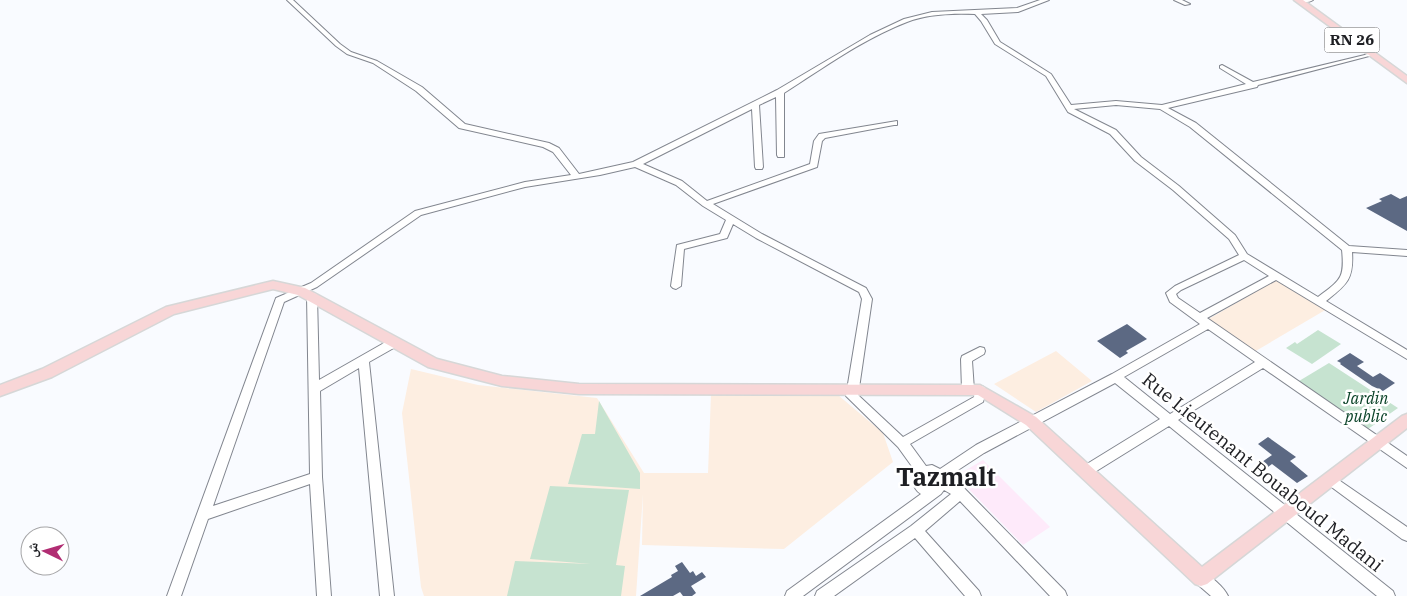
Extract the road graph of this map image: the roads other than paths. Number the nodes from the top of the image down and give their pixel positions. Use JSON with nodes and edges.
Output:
{"nodes":[{"id":1,"x":290,"y":0,"type":"edge"},
{"id":2,"x":1046,"y":0,"type":"edge"},
{"id":3,"x":1177,"y":0,"type":"edge"},
{"id":4,"x":1298,"y":0,"type":"edge"},
{"id":5,"x":1310,"y":0,"type":"edge"},
{"id":6,"x":1187,"y":4,"type":"dead end"},
{"id":7,"x":978,"y":13,"type":"junction"},
{"id":8,"x":1371,"y":54,"type":"junction"},
{"id":9,"x":1222,"y":67,"type":"dead end"},
{"id":10,"x":1407,"y":80,"type":"edge"},
{"id":11,"x":1254,"y":85,"type":"junction"},
{"id":12,"x":780,"y":92,"type":"junction"},
{"id":13,"x":755,"y":104,"type":"junction"},
{"id":14,"x":1069,"y":107,"type":"junction"},
{"id":15,"x":1162,"y":107,"type":"junction"},
{"id":16,"x":894,"y":123,"type":"dead end"},
{"id":17,"x":781,"y":156,"type":"dead end"},
{"id":18,"x":636,"y":164,"type":"junction"},
{"id":19,"x":759,"y":167,"type":"dead end"},
{"id":20,"x":576,"y":176,"type":"junction"},
{"id":21,"x":706,"y":204,"type":"junction"},
{"id":22,"x":731,"y":219,"type":"junction"},
{"id":23,"x":1347,"y":249,"type":"junction"},
{"id":24,"x":1407,"y":253,"type":"edge"},
{"id":25,"x":1244,"y":256,"type":"junction"},
{"id":26,"x":1276,"y":276,"type":"junction"},
{"id":27,"x":676,"y":286,"type":"dead end"},
{"id":28,"x":306,"y":294,"type":"junction"},
{"id":29,"x":1318,"y":302,"type":"junction"},
{"id":30,"x":1204,"y":321,"type":"junction"},
{"id":31,"x":395,"y":342,"type":"junction"},
{"id":32,"x":980,"y":351,"type":"dead end"},
{"id":33,"x":1407,"y":354,"type":"edge"},
{"id":34,"x":364,"y":361,"type":"junction"},
{"id":35,"x":1263,"y":362,"type":"junction"},
{"id":36,"x":1116,"y":377,"type":"junction"},
{"id":37,"x":852,"y":388,"type":"junction"},
{"id":38,"x":312,"y":389,"type":"junction"},
{"id":39,"x":974,"y":390,"type":"junction"},
{"id":40,"x":0,"y":391,"type":"edge"},
{"id":41,"x":1168,"y":420,"type":"junction"},
{"id":42,"x":1407,"y":420,"type":"edge"},
{"id":43,"x":1031,"y":421,"type":"junction"},
{"id":44,"x":902,"y":443,"type":"junction"},
{"id":45,"x":1378,"y":443,"type":"junction"},
{"id":46,"x":1407,"y":463,"type":"edge"},
{"id":47,"x":1086,"y":471,"type":"junction"},
{"id":48,"x":923,"y":472,"type":"junction"},
{"id":49,"x":316,"y":477,"type":"junction"},
{"id":50,"x":941,"y":479,"type":"junction"},
{"id":51,"x":1330,"y":479,"type":"junction"},
{"id":52,"x":961,"y":493,"type":"junction"},
{"id":53,"x":1284,"y":514,"type":"junction"},
{"id":54,"x":203,"y":515,"type":"junction"},
{"id":55,"x":916,"y":530,"type":"junction"},
{"id":56,"x":1407,"y":535,"type":"edge"},
{"id":57,"x":1201,"y":578,"type":"junction"},
{"id":58,"x":174,"y":596,"type":"edge"},
{"id":59,"x":324,"y":596,"type":"edge"},
{"id":60,"x":388,"y":596,"type":"edge"},
{"id":61,"x":792,"y":596,"type":"edge"},
{"id":62,"x":822,"y":596,"type":"edge"},
{"id":63,"x":974,"y":596,"type":"edge"},
{"id":64,"x":1060,"y":596,"type":"edge"},
{"id":65,"x":1221,"y":596,"type":"edge"},
{"id":66,"x":1388,"y":596,"type":"edge"}],
"edges":[{"from":1,"to":20,"type":"street"},
{"from":2,"to":7,"type":"street"},
{"from":3,"to":6,"type":"street"},
{"from":4,"to":5,"type":"street"},
{"from":4,"to":8,"type":"main road","number":"RN 26"},
{"from":7,"to":12,"type":"street"},
{"from":7,"to":14,"type":"street"},
{"from":8,"to":10,"type":"main road","number":"RN 26"},
{"from":8,"to":11,"type":"street"},
{"from":9,"to":11,"type":"street"},
{"from":11,"to":15,"type":"street"},
{"from":12,"to":13,"type":"street"},
{"from":12,"to":17,"type":"street"},
{"from":13,"to":18,"type":"street"},
{"from":13,"to":19,"type":"street"},
{"from":14,"to":15,"type":"street"},
{"from":14,"to":25,"type":"street"},
{"from":15,"to":23,"type":"street"},
{"from":16,"to":21,"type":"street"},
{"from":18,"to":20,"type":"street"},
{"from":18,"to":21,"type":"street"},
{"from":20,"to":28,"type":"street"},
{"from":21,"to":22,"type":"street"},
{"from":22,"to":27,"type":"street"},
{"from":22,"to":37,"type":"street"},
{"from":23,"to":24,"type":"street"},
{"from":23,"to":29,"type":"street"},
{"from":25,"to":26,"type":"street"},
{"from":25,"to":30,"type":"street"},
{"from":26,"to":29,"type":"street"},
{"from":26,"to":30,"type":"street"},
{"from":28,"to":31,"type":"main road"},
{"from":28,"to":38,"type":"street"},
{"from":28,"to":40,"type":"main road"},
{"from":28,"to":54,"type":"street"},
{"from":29,"to":33,"type":"street"},
{"from":30,"to":35,"type":"street"},
{"from":30,"to":36,"type":"street"},
{"from":31,"to":34,"type":"street"},
{"from":31,"to":37,"type":"main road"},
{"from":32,"to":39,"type":"street"},
{"from":34,"to":38,"type":"street"},
{"from":34,"to":60,"type":"street"},
{"from":35,"to":41,"type":"street"},
{"from":35,"to":45,"type":"street"},
{"from":36,"to":41,"type":"street","name":"Rue Lieutenant Bouaboud Madani"},
{"from":36,"to":43,"type":"street"},
{"from":37,"to":39,"type":"main road"},
{"from":37,"to":44,"type":"street"},
{"from":38,"to":49,"type":"street"},
{"from":39,"to":43,"type":"main road"},
{"from":39,"to":44,"type":"street"},
{"from":41,"to":47,"type":"street"},
{"from":41,"to":53,"type":"street","name":"Rue Lieutenant Bouaboud Madani"},
{"from":42,"to":45,"type":"main road"},
{"from":43,"to":47,"type":"main road"},
{"from":43,"to":50,"type":"street"},
{"from":44,"to":48,"type":"street"},
{"from":45,"to":46,"type":"street"},
{"from":45,"to":51,"type":"main road"},
{"from":47,"to":57,"type":"main road"},
{"from":48,"to":50,"type":"street"},
{"from":48,"to":50,"type":"street"},
{"from":49,"to":54,"type":"street"},
{"from":49,"to":59,"type":"street"},
{"from":50,"to":52,"type":"street"},
{"from":50,"to":61,"type":"street"},
{"from":51,"to":53,"type":"main road"},
{"from":51,"to":56,"type":"street"},
{"from":52,"to":55,"type":"street"},
{"from":52,"to":64,"type":"street"},
{"from":53,"to":57,"type":"main road"},
{"from":53,"to":66,"type":"street","name":"Rue Lieutenant Bouaboud Madani"},
{"from":54,"to":58,"type":"street"},
{"from":55,"to":62,"type":"street"},
{"from":55,"to":63,"type":"street"},
{"from":57,"to":65,"type":"street"}]}
